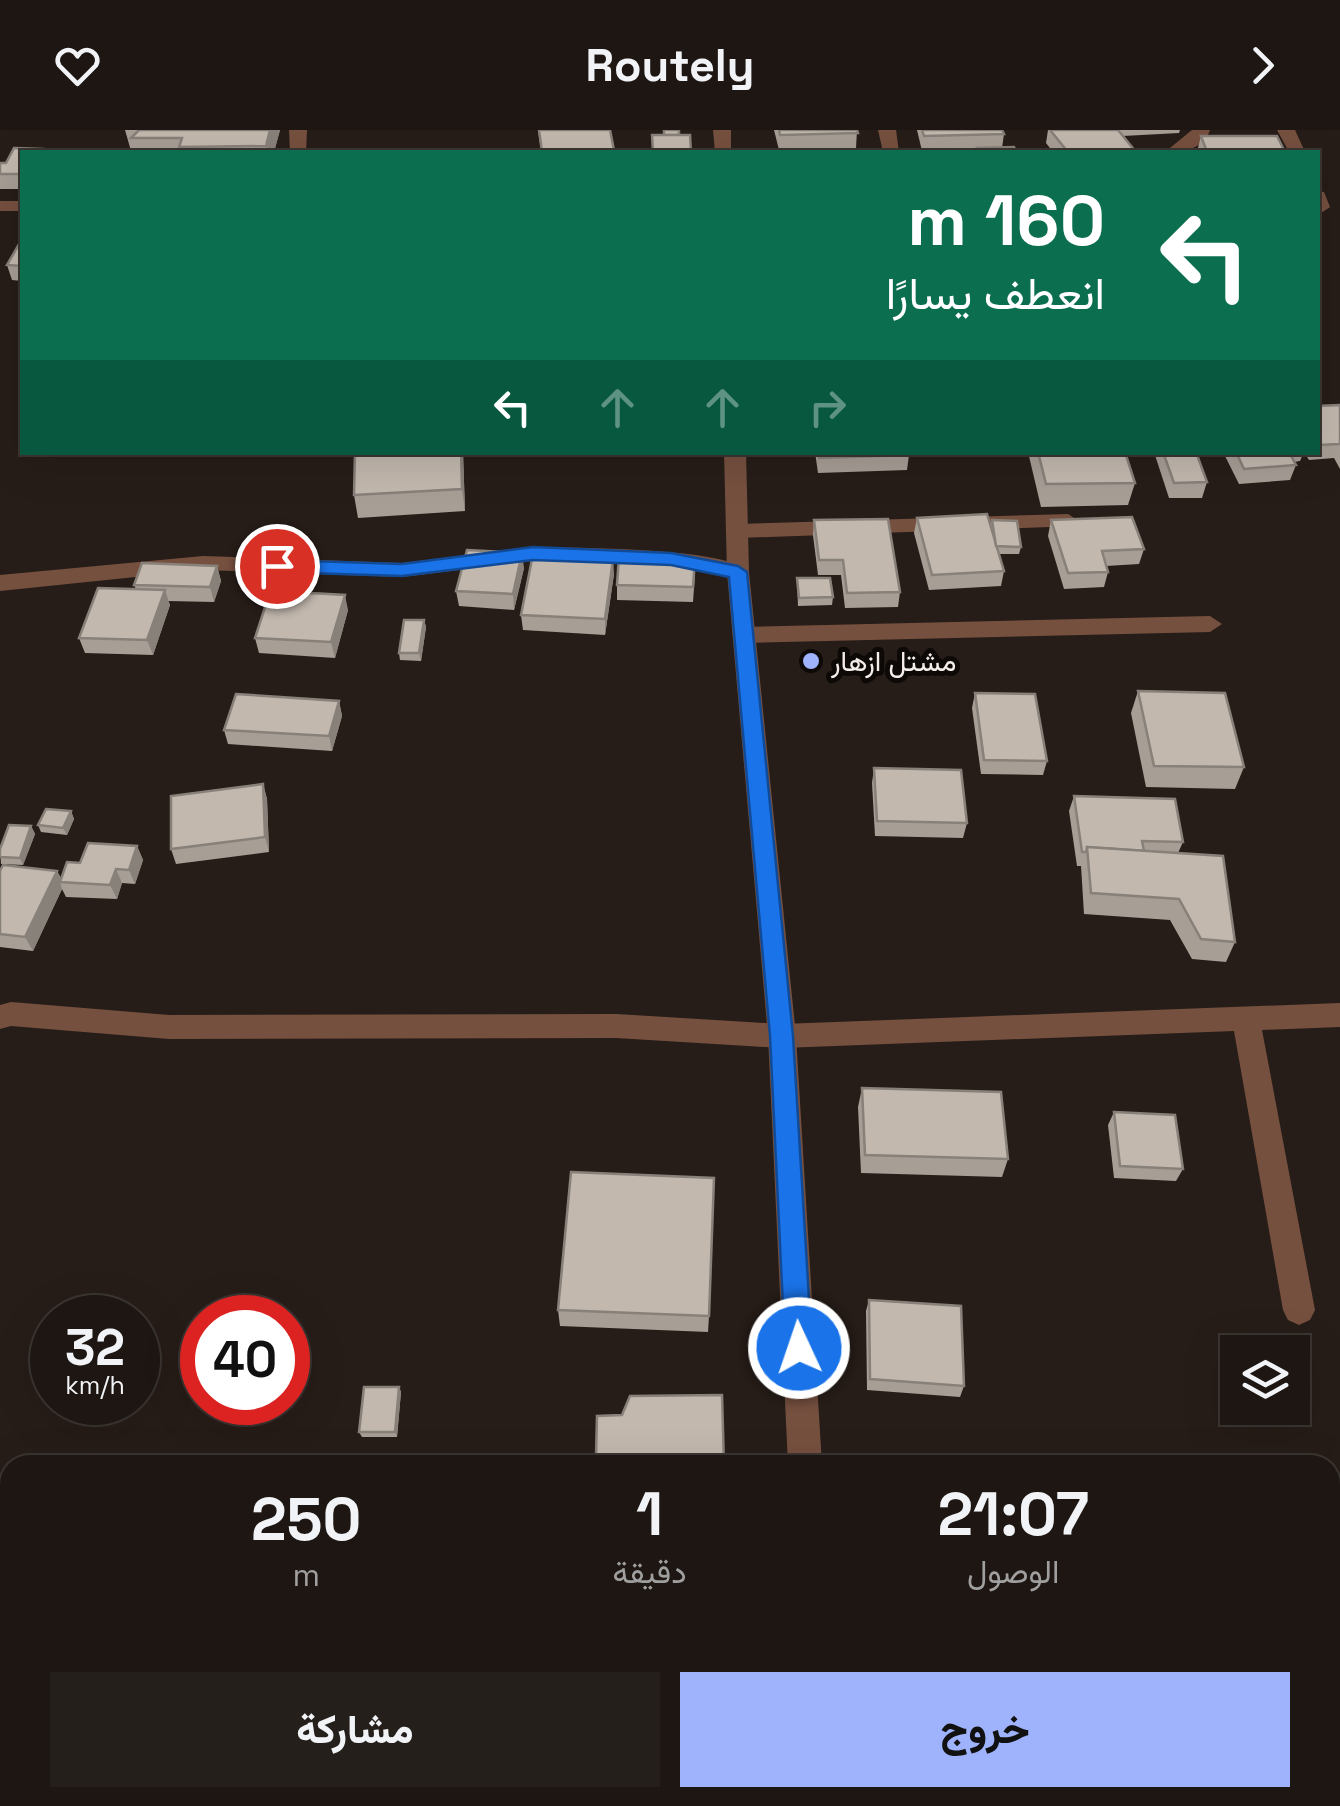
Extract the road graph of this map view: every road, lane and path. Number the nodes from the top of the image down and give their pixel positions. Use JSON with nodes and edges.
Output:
{"nodes":[{"id":1,"x":1200,"y":130,"type":"edge"},
{"id":2,"x":1176,"y":150,"type":"edge"},
{"id":3,"x":735,"y":455,"type":"edge"},
{"id":4,"x":1068,"y":521,"type":"edge"},
{"id":5,"x":738,"y":531,"type":"junction"},
{"id":6,"x":738,"y":572,"type":"junction"},
{"id":7,"x":0,"y":582,"type":"edge"},
{"id":8,"x":1210,"y":624,"type":"dead end"},
{"id":9,"x":744,"y":635,"type":"junction"},
{"id":10,"x":1340,"y":1016,"type":"edge"},
{"id":11,"x":0,"y":1017,"type":"edge"},
{"id":12,"x":1246,"y":1021,"type":"junction"},
{"id":13,"x":782,"y":1036,"type":"junction"},
{"id":14,"x":1299,"y":1310,"type":"dead end"},
{"id":15,"x":804,"y":1455,"type":"edge"}],
"edges":[{"from":1,"to":2,"type":"street"},
{"from":3,"to":5,"type":"street"},
{"from":4,"to":5,"type":"street"},
{"from":5,"to":6,"type":"street"},
{"from":6,"to":7,"type":"street"},
{"from":6,"to":9,"type":"street"},
{"from":8,"to":9,"type":"street"},
{"from":9,"to":13,"type":"street"},
{"from":10,"to":12,"type":"street"},
{"from":11,"to":13,"type":"street"},
{"from":12,"to":13,"type":"street"},
{"from":12,"to":14,"type":"street"},
{"from":13,"to":15,"type":"street"}]}
